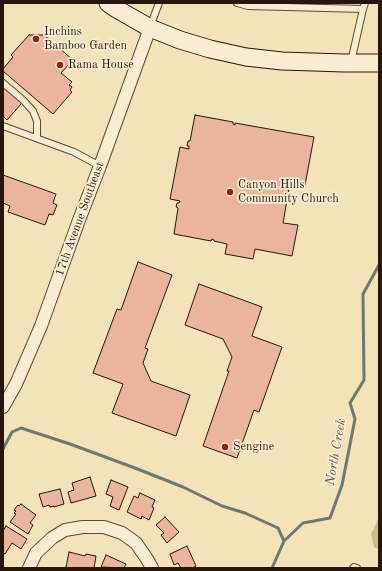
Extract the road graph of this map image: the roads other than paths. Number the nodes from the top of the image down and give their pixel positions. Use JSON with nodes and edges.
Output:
{"nodes":[{"id":1,"x":108,"y":3,"type":"edge"},
{"id":2,"x":160,"y":3,"type":"edge"},
{"id":3,"x":237,"y":3,"type":"edge"},
{"id":4,"x":364,"y":6,"type":"edge"},
{"id":5,"x":150,"y":28,"type":"junction"},
{"id":6,"x":351,"y":63,"type":"junction"},
{"id":7,"x":379,"y":63,"type":"edge"},
{"id":8,"x":3,"y":83,"type":"edge"},
{"id":9,"x":3,"y":126,"type":"edge"},
{"id":10,"x":36,"y":138,"type":"junction"},
{"id":11,"x":100,"y":166,"type":"junction"},
{"id":12,"x":3,"y":407,"type":"edge"},
{"id":13,"x":29,"y":568,"type":"edge"},
{"id":14,"x":152,"y":568,"type":"edge"},
{"id":15,"x":353,"y":568,"type":"edge"},
{"id":16,"x":357,"y":568,"type":"edge"}],
"edges":[{"from":1,"to":5,"type":"street"},
{"from":2,"to":5,"type":"lane"},
{"from":3,"to":4,"type":"lane"},
{"from":4,"to":6,"type":"lane"},
{"from":5,"to":6,"type":"street"},
{"from":5,"to":11,"type":"street","name":"17th Avenue Southeast"},
{"from":6,"to":7,"type":"street"},
{"from":8,"to":10,"type":"lane"},
{"from":9,"to":10,"type":"lane"},
{"from":10,"to":11,"type":"lane"},
{"from":11,"to":12,"type":"street","name":"17th Avenue Southeast"},
{"from":13,"to":14,"type":"street"},
{"from":15,"to":16,"type":"lane"}]}
